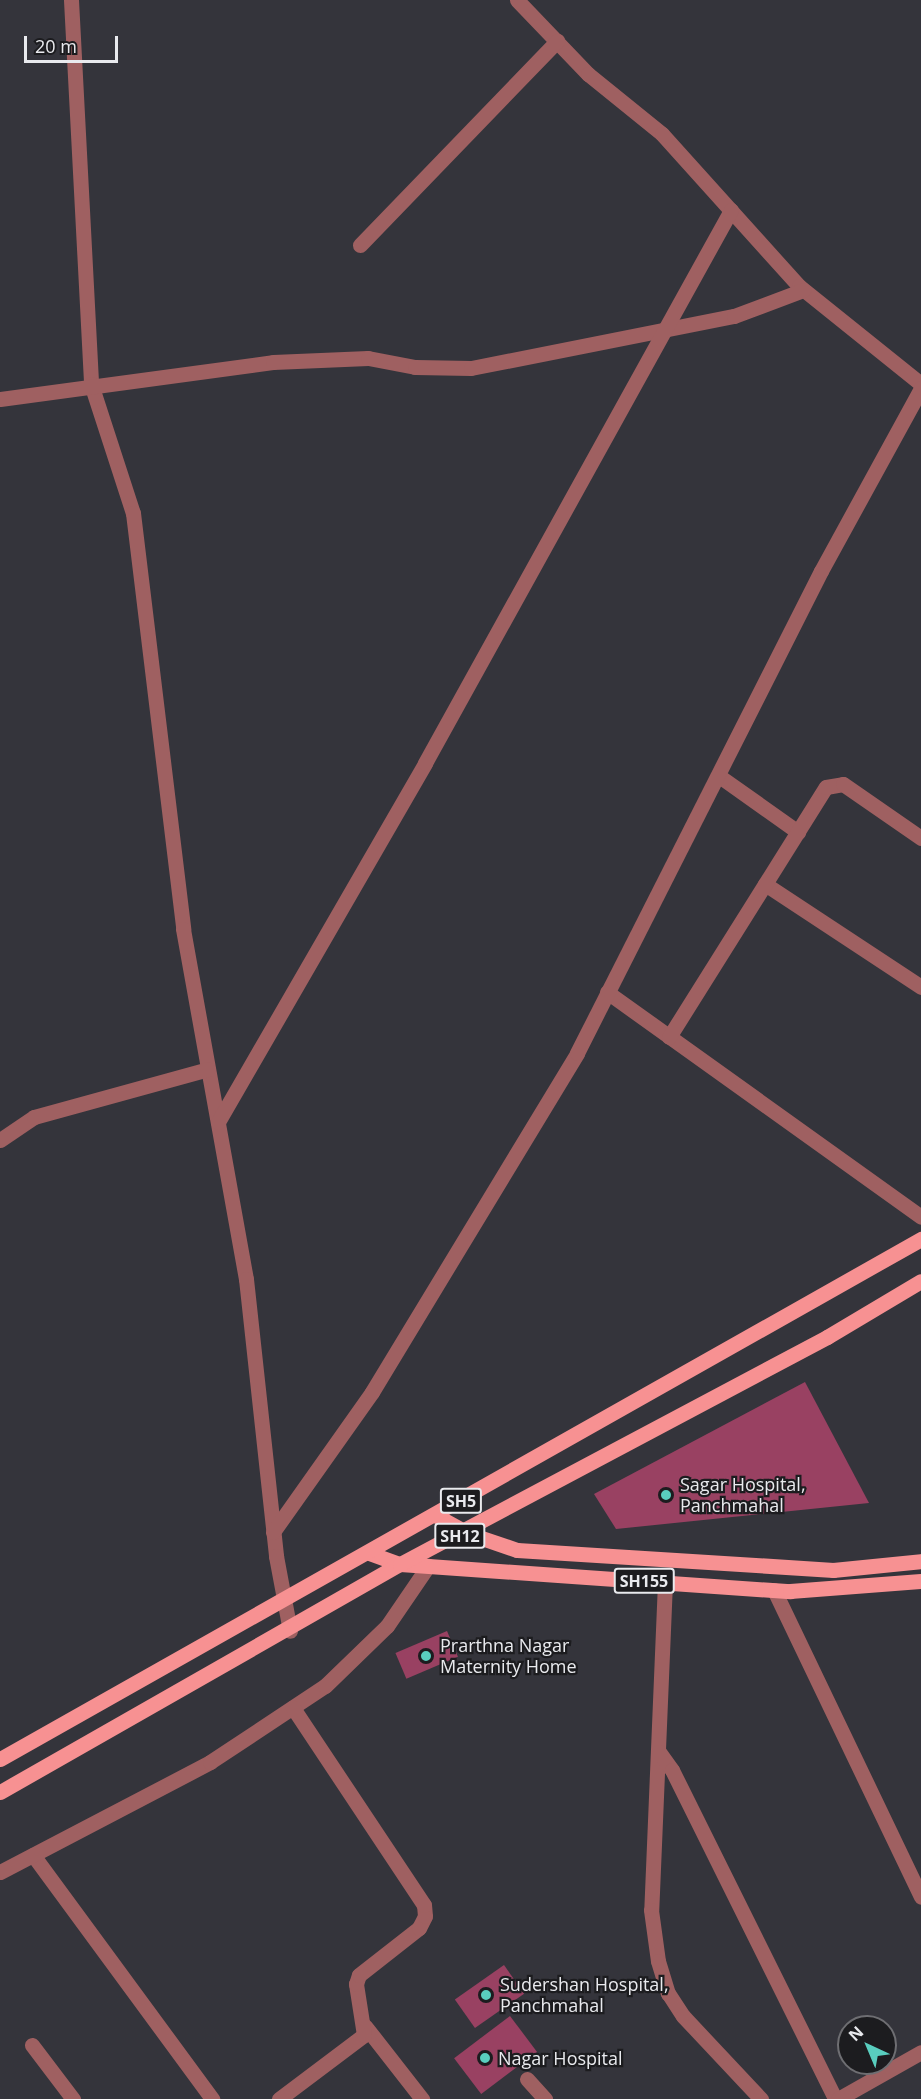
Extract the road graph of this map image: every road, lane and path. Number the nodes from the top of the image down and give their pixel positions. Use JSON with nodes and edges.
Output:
{"nodes":[{"id":1,"x":71,"y":0,"type":"edge"},
{"id":2,"x":517,"y":0,"type":"edge"},
{"id":3,"x":557,"y":41,"type":"junction"},
{"id":4,"x":731,"y":210,"type":"junction"},
{"id":5,"x":360,"y":245,"type":"dead end"},
{"id":6,"x":803,"y":290,"type":"junction"},
{"id":7,"x":666,"y":329,"type":"junction"},
{"id":8,"x":91,"y":384,"type":"junction"},
{"id":9,"x":921,"y":386,"type":"edge"},
{"id":10,"x":0,"y":399,"type":"edge"},
{"id":11,"x":719,"y":776,"type":"junction"},
{"id":12,"x":798,"y":831,"type":"junction"},
{"id":13,"x":921,"y":838,"type":"edge"},
{"id":14,"x":765,"y":884,"type":"junction"},
{"id":15,"x":921,"y":987,"type":"edge"},
{"id":16,"x":608,"y":992,"type":"junction"},
{"id":17,"x":669,"y":1037,"type":"junction"},
{"id":18,"x":208,"y":1069,"type":"junction"},
{"id":19,"x":218,"y":1122,"type":"junction"},
{"id":20,"x":0,"y":1140,"type":"edge"},
{"id":21,"x":921,"y":1217,"type":"edge"},
{"id":22,"x":921,"y":1239,"type":"edge"},
{"id":23,"x":921,"y":1281,"type":"edge"},
{"id":24,"x":435,"y":1515,"type":"junction"},
{"id":25,"x":273,"y":1532,"type":"junction"},
{"id":26,"x":467,"y":1533,"type":"junction"},
{"id":27,"x":369,"y":1552,"type":"junction"},
{"id":28,"x":921,"y":1561,"type":"edge"},
{"id":29,"x":400,"y":1564,"type":"junction"},
{"id":30,"x":428,"y":1566,"type":"junction"},
{"id":31,"x":921,"y":1581,"type":"edge"},
{"id":32,"x":665,"y":1582,"type":"junction"},
{"id":33,"x":774,"y":1590,"type":"junction"},
{"id":34,"x":284,"y":1600,"type":"junction"},
{"id":35,"x":290,"y":1631,"type":"junction"},
{"id":36,"x":293,"y":1708,"type":"junction"},
{"id":37,"x":658,"y":1752,"type":"junction"},
{"id":38,"x":0,"y":1759,"type":"edge"},
{"id":39,"x":0,"y":1792,"type":"edge"},
{"id":40,"x":33,"y":1855,"type":"junction"},
{"id":41,"x":0,"y":1872,"type":"edge"},
{"id":42,"x":921,"y":1897,"type":"edge"},
{"id":43,"x":365,"y":2026,"type":"junction"},
{"id":44,"x":32,"y":2045,"type":"dead end"},
{"id":45,"x":921,"y":2052,"type":"edge"},
{"id":46,"x":527,"y":2079,"type":"dead end"},
{"id":47,"x":286,"y":2097,"type":"edge"},
{"id":48,"x":73,"y":2099,"type":"edge"},
{"id":49,"x":212,"y":2099,"type":"edge"},
{"id":50,"x":422,"y":2099,"type":"edge"},
{"id":51,"x":545,"y":2099,"type":"edge"},
{"id":52,"x":761,"y":2099,"type":"edge"},
{"id":53,"x":837,"y":2099,"type":"edge"}],
"edges":[{"from":1,"to":8,"type":"street"},
{"from":2,"to":3,"type":"street"},
{"from":3,"to":4,"type":"street"},
{"from":3,"to":5,"type":"street"},
{"from":4,"to":6,"type":"street"},
{"from":4,"to":7,"type":"street"},
{"from":6,"to":7,"type":"street"},
{"from":6,"to":9,"type":"street"},
{"from":7,"to":8,"type":"street"},
{"from":7,"to":19,"type":"street"},
{"from":8,"to":10,"type":"street"},
{"from":8,"to":18,"type":"street"},
{"from":9,"to":11,"type":"street"},
{"from":11,"to":12,"type":"street"},
{"from":11,"to":16,"type":"street"},
{"from":12,"to":13,"type":"street"},
{"from":12,"to":14,"type":"street"},
{"from":14,"to":15,"type":"street"},
{"from":14,"to":17,"type":"street"},
{"from":16,"to":17,"type":"street"},
{"from":16,"to":25,"type":"street"},
{"from":17,"to":21,"type":"street"},
{"from":18,"to":19,"type":"street"},
{"from":18,"to":20,"type":"street"},
{"from":19,"to":25,"type":"street"},
{"from":22,"to":24,"type":"main road","number":"SH5"},
{"from":23,"to":26,"type":"main road","number":"SH12"},
{"from":24,"to":26,"type":"main road","number":"SH155"},
{"from":24,"to":27,"type":"main road","number":"SH5"},
{"from":25,"to":34,"type":"street"},
{"from":26,"to":28,"type":"main road","number":"SH155"},
{"from":26,"to":29,"type":"main road","number":"SH12"},
{"from":27,"to":29,"type":"main road","number":"SH155"},
{"from":27,"to":34,"type":"main road","number":"SH5"},
{"from":29,"to":30,"type":"main road","number":"SH155"},
{"from":29,"to":35,"type":"main road","number":"SH12"},
{"from":30,"to":32,"type":"main road","number":"SH155"},
{"from":30,"to":36,"type":"street"},
{"from":31,"to":33,"type":"main road","number":"SH155"},
{"from":32,"to":33,"type":"main road","number":"SH155"},
{"from":32,"to":37,"type":"street"},
{"from":33,"to":42,"type":"street"},
{"from":34,"to":35,"type":"street"},
{"from":34,"to":38,"type":"main road","number":"SH5"},
{"from":35,"to":39,"type":"main road","number":"SH12"},
{"from":36,"to":40,"type":"street"},
{"from":36,"to":43,"type":"street"},
{"from":37,"to":52,"type":"street"},
{"from":37,"to":53,"type":"street"},
{"from":40,"to":41,"type":"street"},
{"from":40,"to":49,"type":"street"},
{"from":43,"to":47,"type":"street"},
{"from":43,"to":50,"type":"street"},
{"from":44,"to":48,"type":"street"},
{"from":45,"to":53,"type":"street"},
{"from":46,"to":51,"type":"street"}]}
